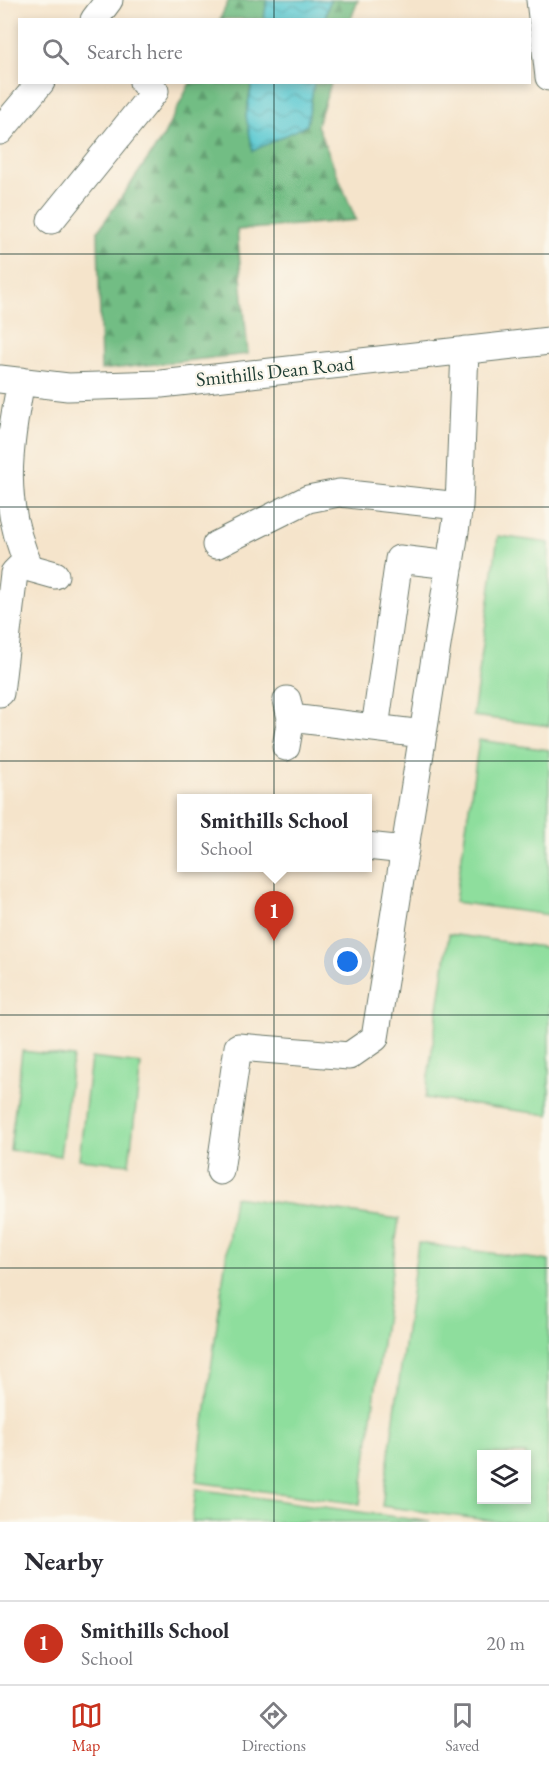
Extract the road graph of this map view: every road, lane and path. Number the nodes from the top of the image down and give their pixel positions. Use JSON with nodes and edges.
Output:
{"nodes":[{"id":1,"x":109,"y":0,"type":"edge"},
{"id":2,"x":540,"y":0,"type":"edge"},
{"id":3,"x":96,"y":18,"type":"edge"},
{"id":4,"x":549,"y":76,"type":"edge"},
{"id":5,"x":39,"y":84,"type":"edge"},
{"id":6,"x":145,"y":84,"type":"edge"},
{"id":7,"x":0,"y":131,"type":"edge"},
{"id":8,"x":51,"y":220,"type":"dead end"},
{"id":9,"x":549,"y":341,"type":"edge"},
{"id":10,"x":465,"y":350,"type":"junction"},
{"id":11,"x":11,"y":380,"type":"edge"},
{"id":12,"x":459,"y":506,"type":"junction"},
{"id":13,"x":216,"y":545,"type":"dead end"},
{"id":14,"x":26,"y":561,"type":"junction"},
{"id":15,"x":450,"y":565,"type":"junction"},
{"id":16,"x":55,"y":574,"type":"dead end"},
{"id":17,"x":0,"y":693,"type":"edge"},
{"id":18,"x":375,"y":728,"type":"junction"},
{"id":19,"x":423,"y":734,"type":"junction"},
{"id":20,"x":286,"y":747,"type":"dead end"},
{"id":21,"x":372,"y":847,"type":"edge"},
{"id":22,"x":405,"y":850,"type":"junction"},
{"id":23,"x":220,"y":1171,"type":"dead end"}],
"edges":[{"from":1,"to":3,"type":"street"},
{"from":2,"to":4,"type":"street"},
{"from":5,"to":7,"type":"street"},
{"from":6,"to":8,"type":"street"},
{"from":9,"to":10,"type":"street","name":"Smithills Dean Road"},
{"from":10,"to":11,"type":"street","name":"Smithills Dean Road"},
{"from":10,"to":12,"type":"street"},
{"from":11,"to":14,"type":"street"},
{"from":12,"to":13,"type":"street"},
{"from":12,"to":15,"type":"street"},
{"from":14,"to":16,"type":"street"},
{"from":14,"to":17,"type":"street"},
{"from":15,"to":18,"type":"street"},
{"from":15,"to":19,"type":"street"},
{"from":18,"to":19,"type":"street"},
{"from":18,"to":20,"type":"street"},
{"from":19,"to":22,"type":"street"},
{"from":21,"to":22,"type":"street"},
{"from":22,"to":23,"type":"street"}]}
